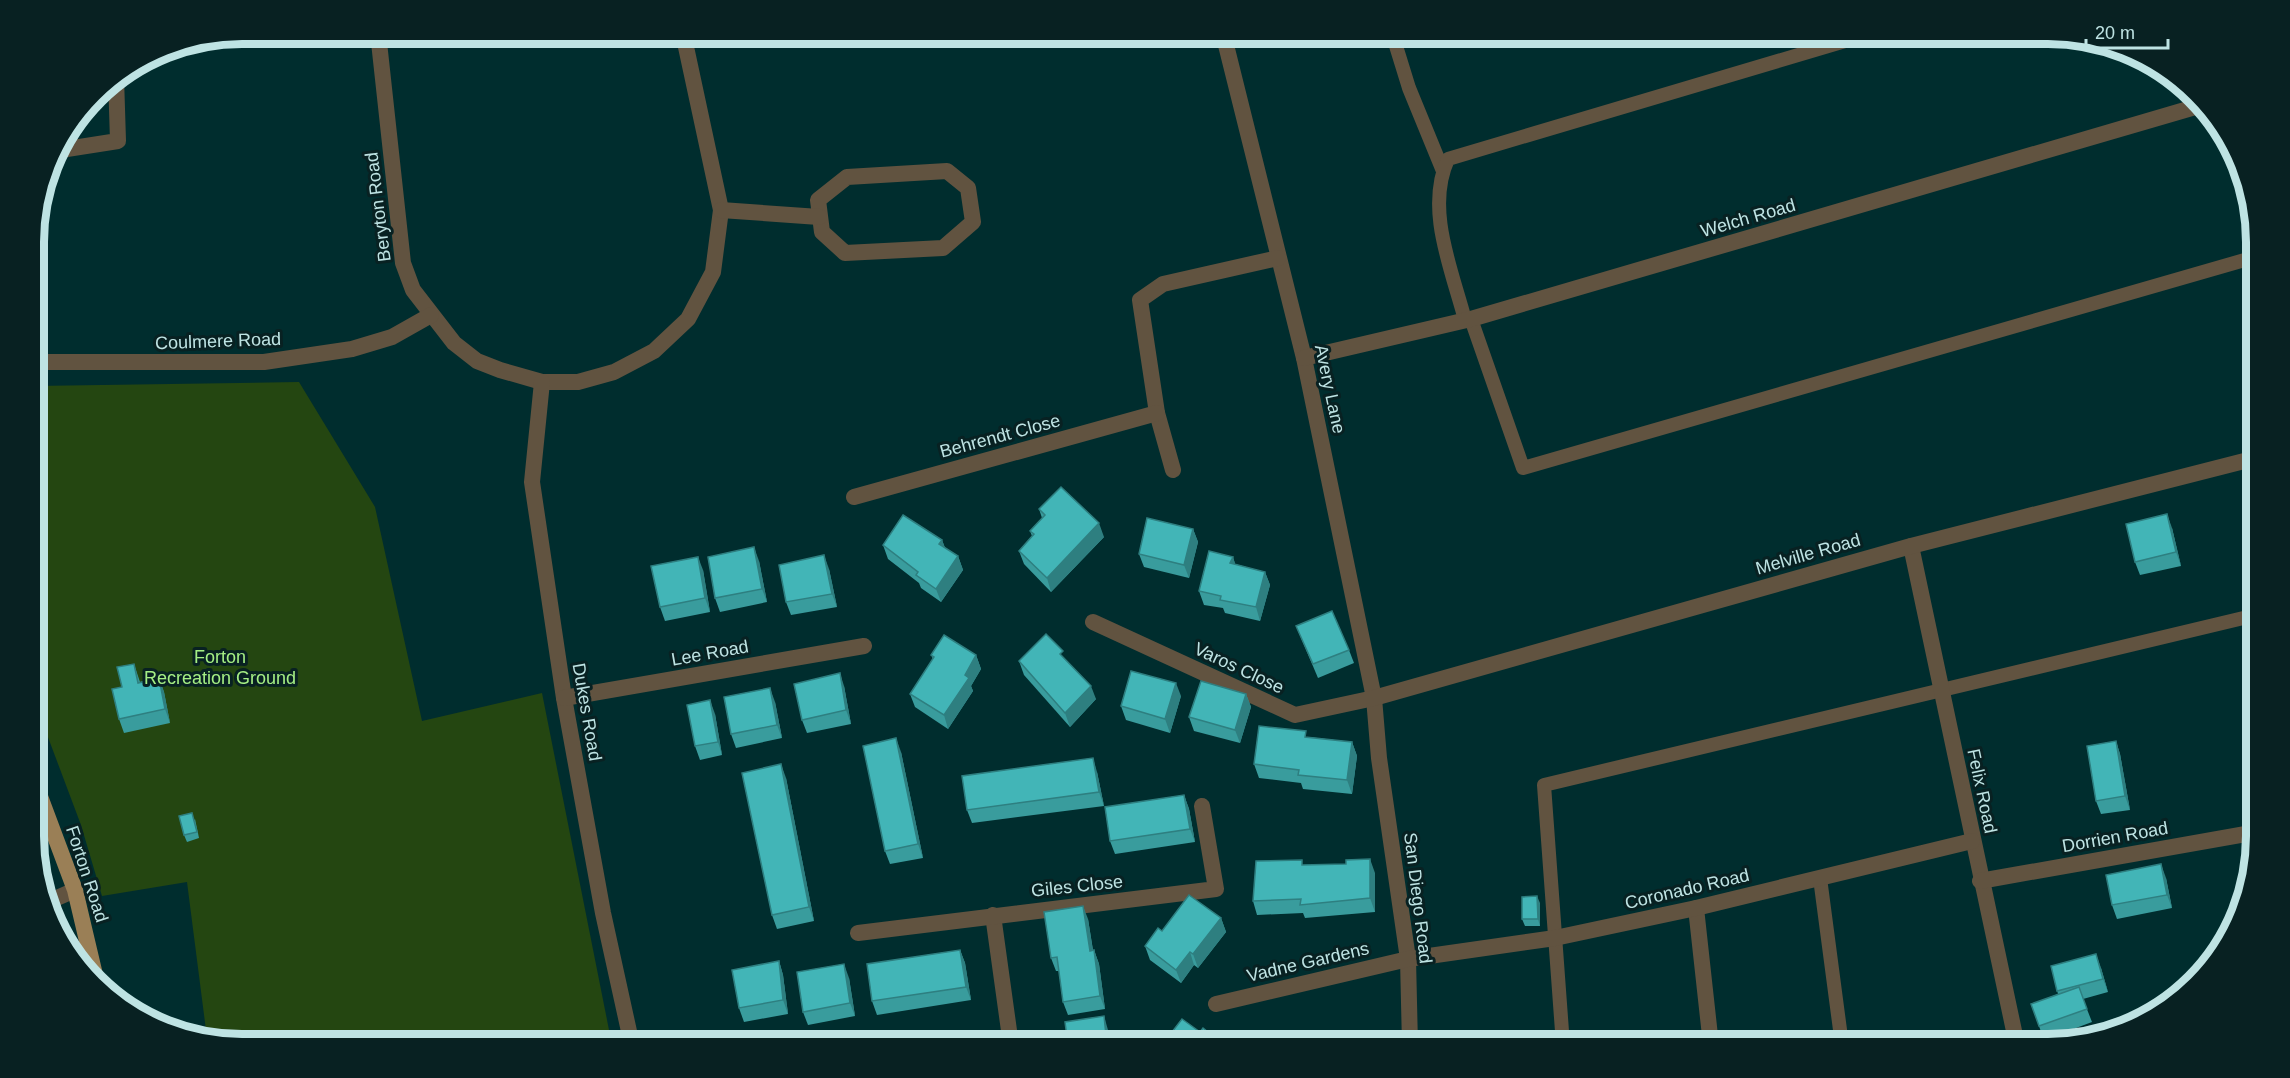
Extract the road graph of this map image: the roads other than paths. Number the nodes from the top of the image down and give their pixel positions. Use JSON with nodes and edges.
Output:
{"nodes":[{"id":1,"x":379,"y":44,"type":"edge"},
{"id":2,"x":685,"y":44,"type":"edge"},
{"id":3,"x":1227,"y":44,"type":"edge"},
{"id":4,"x":1395,"y":44,"type":"edge"},
{"id":5,"x":1835,"y":44,"type":"edge"},
{"id":6,"x":116,"y":89,"type":"edge"},
{"id":7,"x":2193,"y":108,"type":"edge"},
{"id":8,"x":67,"y":149,"type":"edge"},
{"id":9,"x":1443,"y":171,"type":"junction"},
{"id":10,"x":721,"y":210,"type":"junction"},
{"id":11,"x":819,"y":217,"type":"junction"},
{"id":12,"x":1278,"y":258,"type":"junction"},
{"id":13,"x":2246,"y":260,"type":"edge"},
{"id":14,"x":431,"y":315,"type":"junction"},
{"id":15,"x":1468,"y":320,"type":"junction"},
{"id":16,"x":1304,"y":358,"type":"junction"},
{"id":17,"x":44,"y":362,"type":"edge"},
{"id":18,"x":542,"y":382,"type":"junction"},
{"id":19,"x":1157,"y":413,"type":"junction"},
{"id":20,"x":2246,"y":461,"type":"edge"},
{"id":21,"x":1173,"y":470,"type":"dead end"},
{"id":22,"x":854,"y":497,"type":"dead end"},
{"id":23,"x":1911,"y":546,"type":"junction"},
{"id":24,"x":2246,"y":617,"type":"edge"},
{"id":25,"x":1093,"y":622,"type":"dead end"},
{"id":26,"x":864,"y":646,"type":"dead end"},
{"id":27,"x":1941,"y":690,"type":"junction"},
{"id":28,"x":564,"y":698,"type":"junction"},
{"id":29,"x":1374,"y":698,"type":"junction"},
{"id":30,"x":1379,"y":758,"type":"joint"},
{"id":31,"x":1202,"y":806,"type":"dead end"},
{"id":32,"x":44,"y":807,"type":"edge"},
{"id":33,"x":2246,"y":834,"type":"edge"},
{"id":34,"x":1972,"y":841,"type":"junction"},
{"id":35,"x":1820,"y":878,"type":"junction"},
{"id":36,"x":1980,"y":881,"type":"junction"},
{"id":37,"x":75,"y":890,"type":"junction"},
{"id":38,"x":54,"y":899,"type":"edge"},
{"id":39,"x":1696,"y":908,"type":"junction"},
{"id":40,"x":993,"y":915,"type":"junction"},
{"id":41,"x":858,"y":933,"type":"dead end"},
{"id":42,"x":1555,"y":938,"type":"junction"},
{"id":43,"x":1408,"y":959,"type":"junction"},
{"id":44,"x":93,"y":967,"type":"edge"},
{"id":45,"x":1216,"y":1004,"type":"dead end"},
{"id":46,"x":630,"y":1034,"type":"edge"},
{"id":47,"x":1010,"y":1034,"type":"edge"},
{"id":48,"x":1410,"y":1034,"type":"edge"},
{"id":49,"x":1562,"y":1034,"type":"edge"},
{"id":50,"x":1710,"y":1034,"type":"edge"},
{"id":51,"x":1841,"y":1034,"type":"edge"},
{"id":52,"x":2015,"y":1034,"type":"edge"}],
"edges":[{"from":1,"to":14,"type":"street","name":"Beryton Road"},
{"from":2,"to":10,"type":"street","name":"Beryton Road"},
{"from":3,"to":12,"type":"street","name":"Avery Lane"},
{"from":4,"to":9,"type":"lane"},
{"from":5,"to":9,"type":"lane"},
{"from":6,"to":8,"type":"street"},
{"from":7,"to":15,"type":"street","name":"Welch Road"},
{"from":9,"to":15,"type":"lane"},
{"from":10,"to":11,"type":"street"},
{"from":10,"to":18,"type":"street","name":"Beryton Road"},
{"from":11,"to":11,"type":"street"},
{"from":12,"to":16,"type":"street","name":"Avery Lane"},
{"from":12,"to":19,"type":"street"},
{"from":13,"to":15,"type":"lane"},
{"from":14,"to":17,"type":"street","name":"Coulmere Road"},
{"from":14,"to":18,"type":"street","name":"Beryton Road"},
{"from":15,"to":16,"type":"street","name":"Welch Road"},
{"from":16,"to":29,"type":"street","name":"Avery Lane"},
{"from":18,"to":28,"type":"street","name":"Dukes Road"},
{"from":19,"to":21,"type":"street"},
{"from":19,"to":22,"type":"street","name":"Behrendt Close"},
{"from":20,"to":23,"type":"street","name":"Melville Road"},
{"from":23,"to":27,"type":"street","name":"Felix Road"},
{"from":23,"to":29,"type":"street","name":"Melville Road"},
{"from":24,"to":27,"type":"lane"},
{"from":25,"to":29,"type":"street","name":"Varos Close"},
{"from":26,"to":28,"type":"street","name":"Lee Road"},
{"from":27,"to":34,"type":"street","name":"Felix Road"},
{"from":27,"to":42,"type":"lane"},
{"from":28,"to":46,"type":"street","name":"Dukes Road"},
{"from":29,"to":30,"type":"street","name":"Avery Lane"},
{"from":30,"to":43,"type":"street","name":"San Diego Road"},
{"from":31,"to":40,"type":"street","name":"Giles Close"},
{"from":32,"to":37,"type":"main road","name":"Forton Road"},
{"from":33,"to":36,"type":"street","name":"Dorrien Road"},
{"from":34,"to":35,"type":"street","name":"Coronado Road"},
{"from":34,"to":36,"type":"street","name":"Felix Road"},
{"from":35,"to":39,"type":"street","name":"Coronado Road"},
{"from":35,"to":51,"type":"lane"},
{"from":36,"to":52,"type":"street","name":"Felix Road"},
{"from":37,"to":38,"type":"street"},
{"from":37,"to":44,"type":"main road","name":"Forton Road"},
{"from":39,"to":42,"type":"street","name":"Coronado Road"},
{"from":39,"to":50,"type":"street"},
{"from":40,"to":41,"type":"street","name":"Giles Close"},
{"from":40,"to":47,"type":"street"},
{"from":42,"to":43,"type":"street","name":"Coronado Road"},
{"from":42,"to":49,"type":"lane"},
{"from":43,"to":45,"type":"street","name":"Vadne Gardens"},
{"from":43,"to":48,"type":"street","name":"San Diego Road"}]}
